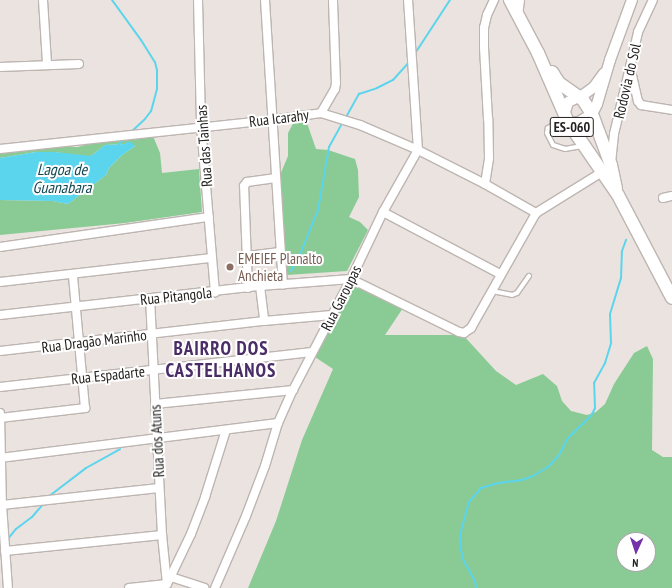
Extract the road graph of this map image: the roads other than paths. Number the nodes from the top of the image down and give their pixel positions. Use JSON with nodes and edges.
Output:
{"nodes":[{"id":1,"x":43,"y":0,"type":"edge"},
{"id":2,"x":198,"y":0,"type":"edge"},
{"id":3,"x":265,"y":0,"type":"edge"},
{"id":4,"x":334,"y":0,"type":"edge"},
{"id":5,"x":408,"y":0,"type":"edge"},
{"id":6,"x":494,"y":0,"type":"edge"},
{"id":7,"x":510,"y":0,"type":"edge"},
{"id":8,"x":520,"y":0,"type":"edge"},
{"id":9,"x":632,"y":0,"type":"edge"},
{"id":10,"x":653,"y":0,"type":"edge"},
{"id":11,"x":518,"y":15,"type":"junction"},
{"id":12,"x":538,"y":53,"type":"junction"},
{"id":13,"x":610,"y":60,"type":"junction"},
{"id":14,"x":47,"y":64,"type":"junction"},
{"id":15,"x":79,"y":64,"type":"dead end"},
{"id":16,"x":0,"y":67,"type":"edge"},
{"id":17,"x":630,"y":67,"type":"junction"},
{"id":18,"x":578,"y":96,"type":"junction"},
{"id":19,"x":595,"y":109,"type":"junction"},
{"id":20,"x":672,"y":110,"type":"edge"},
{"id":21,"x":322,"y":113,"type":"junction"},
{"id":22,"x":566,"y":117,"type":"junction"},
{"id":23,"x":272,"y":120,"type":"junction"},
{"id":24,"x":201,"y":126,"type":"junction"},
{"id":25,"x":584,"y":145,"type":"junction"},
{"id":26,"x":0,"y":149,"type":"edge"},
{"id":27,"x":418,"y":150,"type":"junction"},
{"id":28,"x":607,"y":169,"type":"junction"},
{"id":29,"x":276,"y":178,"type":"junction"},
{"id":30,"x":485,"y":184,"type":"junction"},
{"id":31,"x":672,"y":196,"type":"edge"},
{"id":32,"x":663,"y":198,"type":"dead end"},
{"id":33,"x":383,"y":212,"type":"junction"},
{"id":34,"x":536,"y":213,"type":"junction"},
{"id":35,"x":209,"y":217,"type":"junction"},
{"id":36,"x":0,"y":247,"type":"edge"},
{"id":37,"x":280,"y":252,"type":"junction"},
{"id":38,"x":247,"y":256,"type":"junction"},
{"id":39,"x":212,"y":258,"type":"junction"},
{"id":40,"x":500,"y":274,"type":"junction"},
{"id":41,"x":74,"y":275,"type":"junction"},
{"id":42,"x":529,"y":276,"type":"dead end"},
{"id":43,"x":351,"y":278,"type":"junction"},
{"id":44,"x":0,"y":282,"type":"edge"},
{"id":45,"x":283,"y":284,"type":"junction"},
{"id":46,"x":260,"y":286,"type":"junction"},
{"id":47,"x":248,"y":288,"type":"junction"},
{"id":48,"x":492,"y":291,"type":"junction"},
{"id":49,"x":215,"y":292,"type":"junction"},
{"id":50,"x":150,"y":298,"type":"junction"},
{"id":51,"x":672,"y":298,"type":"edge"},
{"id":52,"x":77,"y":307,"type":"junction"},
{"id":53,"x":0,"y":315,"type":"edge"},
{"id":54,"x":332,"y":315,"type":"junction"},
{"id":55,"x":264,"y":321,"type":"junction"},
{"id":56,"x":151,"y":334,"type":"junction"},
{"id":57,"x":80,"y":342,"type":"junction"},
{"id":58,"x":0,"y":351,"type":"edge"},
{"id":59,"x":312,"y":352,"type":"junction"},
{"id":60,"x":152,"y":370,"type":"junction"},
{"id":61,"x":83,"y":378,"type":"junction"},
{"id":62,"x":0,"y":387,"type":"edge"},
{"id":63,"x":293,"y":390,"type":"junction"},
{"id":64,"x":155,"y":404,"type":"junction"},
{"id":65,"x":0,"y":413,"type":"edge"},
{"id":66,"x":0,"y":418,"type":"edge"},
{"id":67,"x":278,"y":423,"type":"junction"},
{"id":68,"x":226,"y":430,"type":"junction"},
{"id":69,"x":156,"y":440,"type":"junction"},
{"id":70,"x":0,"y":458,"type":"edge"},
{"id":71,"x":159,"y":488,"type":"junction"},
{"id":72,"x":2,"y":505,"type":"junction"},
{"id":73,"x":162,"y":535,"type":"junction"},
{"id":74,"x":5,"y":551,"type":"junction"},
{"id":75,"x":168,"y":583,"type":"edge"},
{"id":76,"x":8,"y":588,"type":"edge"},
{"id":77,"x":129,"y":588,"type":"edge"},
{"id":78,"x":204,"y":588,"type":"edge"},
{"id":79,"x":215,"y":588,"type":"edge"}],
"edges":[{"from":1,"to":14,"type":"street"},
{"from":2,"to":24,"type":"street","name":"Rua das Tainhas"},
{"from":3,"to":23,"type":"street"},
{"from":4,"to":21,"type":"street"},
{"from":5,"to":27,"type":"street"},
{"from":6,"to":30,"type":"street"},
{"from":7,"to":11,"type":"main road","number":"ES-060"},
{"from":8,"to":11,"type":"street"},
{"from":9,"to":13,"type":"street"},
{"from":10,"to":17,"type":"street","name":"Rodovia do Sol"},
{"from":11,"to":12,"type":"main road","number":"ES-060"},
{"from":12,"to":18,"type":"main road","name":"Rodovia do Sol","number":"ES-060"},
{"from":12,"to":22,"type":"main road","name":"Rodovia do Sol","number":"ES-060"},
{"from":13,"to":18,"type":"street"},
{"from":13,"to":19,"type":"street"},
{"from":14,"to":15,"type":"street"},
{"from":14,"to":16,"type":"street"},
{"from":17,"to":20,"type":"street"},
{"from":17,"to":28,"type":"street","name":"Rodovia do Sol"},
{"from":18,"to":19,"type":"main road","name":"Rodovia do Sol","number":"ES-060"},
{"from":18,"to":22,"type":"street"},
{"from":19,"to":22,"type":"street"},
{"from":19,"to":28,"type":"main road","name":"Rodovia do Sol","number":"ES-060"},
{"from":21,"to":23,"type":"street","name":"Rua Icarahy"},
{"from":21,"to":27,"type":"street","name":"Rua Icarahy"},
{"from":22,"to":25,"type":"main road","name":"Rodovia do Sol","number":"ES-060"},
{"from":22,"to":25,"type":"lane"},
{"from":23,"to":24,"type":"street","name":"Rua Icarahy"},
{"from":23,"to":29,"type":"street"},
{"from":24,"to":26,"type":"street","name":"Rua Icarahy"},
{"from":24,"to":35,"type":"street","name":"Rua das Tainhas"},
{"from":25,"to":28,"type":"main road","name":"Rodovia do Sol","number":"ES-060"},
{"from":27,"to":30,"type":"street","name":"Rua Icarahy"},
{"from":27,"to":33,"type":"street","name":"Rua Garoupas"},
{"from":28,"to":34,"type":"street"},
{"from":28,"to":51,"type":"main road","name":"Rodovia do Sol","number":"ES-060"},
{"from":29,"to":37,"type":"street"},
{"from":29,"to":38,"type":"street"},
{"from":30,"to":34,"type":"street","name":"Rua Icarahy"},
{"from":31,"to":32,"type":"street"},
{"from":33,"to":40,"type":"street"},
{"from":33,"to":43,"type":"street","name":"Rua Garoupas"},
{"from":34,"to":40,"type":"street"},
{"from":35,"to":36,"type":"street"},
{"from":35,"to":39,"type":"street","name":"Rua das Tainhas"},
{"from":37,"to":38,"type":"street"},
{"from":37,"to":45,"type":"street"},
{"from":38,"to":47,"type":"street"},
{"from":39,"to":41,"type":"street"},
{"from":39,"to":49,"type":"street","name":"Rua das Tainhas"},
{"from":40,"to":48,"type":"street"},
{"from":41,"to":44,"type":"street"},
{"from":41,"to":52,"type":"street"},
{"from":42,"to":48,"type":"lane"},
{"from":43,"to":45,"type":"street","name":"Rua Pitangola"},
{"from":43,"to":48,"type":"street"},
{"from":43,"to":54,"type":"street","name":"Rua Garoupas"},
{"from":45,"to":46,"type":"street","name":"Rua Pitangola"},
{"from":46,"to":47,"type":"street","name":"Rua Pitangola"},
{"from":46,"to":55,"type":"street"},
{"from":47,"to":49,"type":"street","name":"Rua Pitangola"},
{"from":49,"to":50,"type":"street","name":"Rua Pitangola"},
{"from":50,"to":52,"type":"street","name":"Rua Pitangola"},
{"from":50,"to":56,"type":"street","name":"Rua dos Atuns"},
{"from":52,"to":53,"type":"street","name":"Rua Pitangola"},
{"from":52,"to":57,"type":"street"},
{"from":54,"to":55,"type":"street","name":"Rua Dragão Marinho"},
{"from":54,"to":59,"type":"street","name":"Rua Garoupas"},
{"from":55,"to":56,"type":"street","name":"Rua Dragão Marinho"},
{"from":56,"to":57,"type":"street","name":"Rua Dragão Marinho"},
{"from":56,"to":60,"type":"street","name":"Rua dos Atuns"},
{"from":57,"to":58,"type":"street","name":"Rua Dragão Marinho"},
{"from":57,"to":61,"type":"street"},
{"from":59,"to":60,"type":"street","name":"Rua Espadarte"},
{"from":59,"to":63,"type":"street","name":"Rua Garoupas"},
{"from":60,"to":61,"type":"street","name":"Rua Espadarte"},
{"from":60,"to":64,"type":"street","name":"Rua dos Atuns"},
{"from":61,"to":62,"type":"street","name":"Rua Espadarte"},
{"from":61,"to":66,"type":"street"},
{"from":63,"to":64,"type":"street"},
{"from":63,"to":67,"type":"street","name":"Rua Garoupas"},
{"from":64,"to":69,"type":"street","name":"Rua dos Atuns"},
{"from":65,"to":66,"type":"street"},
{"from":66,"to":70,"type":"street"},
{"from":67,"to":68,"type":"street"},
{"from":67,"to":79,"type":"street","name":"Rua Garoupas"},
{"from":68,"to":69,"type":"street"},
{"from":68,"to":75,"type":"street"},
{"from":69,"to":70,"type":"street"},
{"from":69,"to":71,"type":"street","name":"Rua dos Atuns"},
{"from":70,"to":72,"type":"street"},
{"from":71,"to":72,"type":"street"},
{"from":71,"to":73,"type":"street","name":"Rua dos Atuns"},
{"from":72,"to":74,"type":"street"},
{"from":73,"to":74,"type":"street"},
{"from":73,"to":75,"type":"street","name":"Rua dos Atuns"},
{"from":74,"to":76,"type":"street"},
{"from":75,"to":77,"type":"street"},
{"from":75,"to":78,"type":"street"}]}
